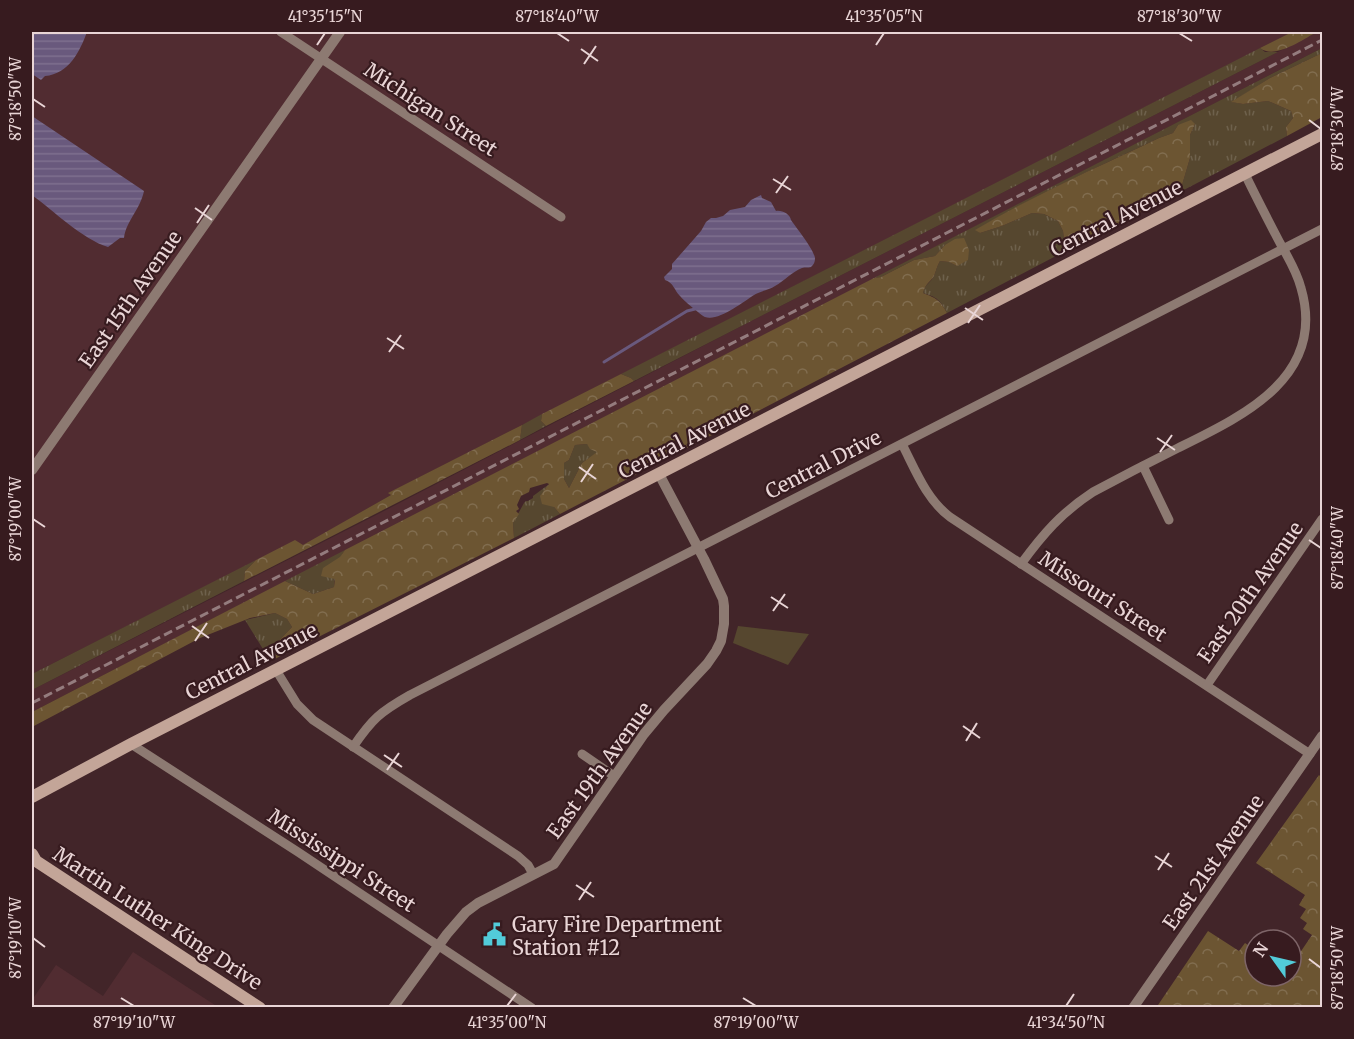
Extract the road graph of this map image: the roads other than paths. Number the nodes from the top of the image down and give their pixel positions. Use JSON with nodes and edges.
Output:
{"nodes":[{"id":1,"x":281,"y":32,"type":"edge"},
{"id":2,"x":340,"y":32,"type":"edge"},
{"id":3,"x":321,"y":58,"type":"junction"},
{"id":4,"x":1323,"y":134,"type":"edge"},
{"id":5,"x":1245,"y":174,"type":"junction"},
{"id":6,"x":561,"y":217,"type":"dead end"},
{"id":7,"x":1323,"y":228,"type":"edge"},
{"id":8,"x":1283,"y":248,"type":"junction"},
{"id":9,"x":902,"y":444,"type":"junction"},
{"id":10,"x":1143,"y":466,"type":"junction"},
{"id":11,"x":32,"y":470,"type":"edge"},
{"id":12,"x":659,"y":474,"type":"junction"},
{"id":13,"x":1323,"y":519,"type":"edge"},
{"id":14,"x":1169,"y":520,"type":"dead end"},
{"id":15,"x":699,"y":548,"type":"junction"},
{"id":16,"x":1021,"y":564,"type":"junction"},
{"id":17,"x":276,"y":670,"type":"junction"},
{"id":18,"x":1207,"y":685,"type":"junction"},
{"id":19,"x":1323,"y":736,"type":"edge"},
{"id":20,"x":131,"y":744,"type":"junction"},
{"id":21,"x":353,"y":747,"type":"junction"},
{"id":22,"x":582,"y":754,"type":"dead end"},
{"id":23,"x":1310,"y":754,"type":"junction"},
{"id":24,"x":614,"y":776,"type":"junction"},
{"id":25,"x":32,"y":798,"type":"edge"},
{"id":26,"x":33,"y":858,"type":"edge"},
{"id":27,"x":533,"y":874,"type":"junction"},
{"id":28,"x":438,"y":946,"type":"junction"},
{"id":29,"x":260,"y":1008,"type":"edge"},
{"id":30,"x":393,"y":1008,"type":"edge"},
{"id":31,"x":532,"y":1008,"type":"edge"},
{"id":32,"x":1133,"y":1008,"type":"edge"}],
"edges":[{"from":1,"to":3,"type":"street","name":"Michigan Street"},
{"from":2,"to":3,"type":"street","name":"East 15th Avenue"},
{"from":3,"to":6,"type":"street","name":"Michigan Street"},
{"from":3,"to":11,"type":"street","name":"East 15th Avenue"},
{"from":4,"to":5,"type":"main road","name":"Central Avenue"},
{"from":5,"to":8,"type":"street"},
{"from":5,"to":12,"type":"main road","name":"Central Avenue"},
{"from":7,"to":8,"type":"street","name":"Central Drive"},
{"from":8,"to":9,"type":"street","name":"Central Drive"},
{"from":8,"to":10,"type":"street"},
{"from":9,"to":15,"type":"street","name":"Central Drive"},
{"from":9,"to":16,"type":"street","name":"Missouri Street"},
{"from":10,"to":14,"type":"street"},
{"from":10,"to":16,"type":"street"},
{"from":12,"to":15,"type":"street","name":"East 19th Avenue"},
{"from":12,"to":17,"type":"main road","name":"Central Avenue"},
{"from":13,"to":18,"type":"street","name":"East 20th Avenue"},
{"from":15,"to":21,"type":"street","name":"Central Drive"},
{"from":15,"to":24,"type":"street","name":"East 19th Avenue"},
{"from":16,"to":18,"type":"street","name":"Missouri Street"},
{"from":17,"to":20,"type":"main road","name":"Central Avenue"},
{"from":17,"to":21,"type":"street"},
{"from":18,"to":23,"type":"street","name":"Missouri Street"},
{"from":19,"to":23,"type":"street","name":"East 21st Avenue"},
{"from":20,"to":25,"type":"main road","name":"Central Avenue"},
{"from":20,"to":28,"type":"street","name":"Mississippi Street"},
{"from":21,"to":27,"type":"street"},
{"from":22,"to":24,"type":"street"},
{"from":23,"to":32,"type":"street","name":"East 21st Avenue"},
{"from":24,"to":27,"type":"street","name":"East 19th Avenue"},
{"from":26,"to":29,"type":"main road","name":"Martin Luther King Drive"},
{"from":27,"to":28,"type":"street","name":"East 19th Avenue"},
{"from":28,"to":30,"type":"street","name":"East 19th Avenue"},
{"from":28,"to":31,"type":"street","name":"Mississippi Street"}]}
